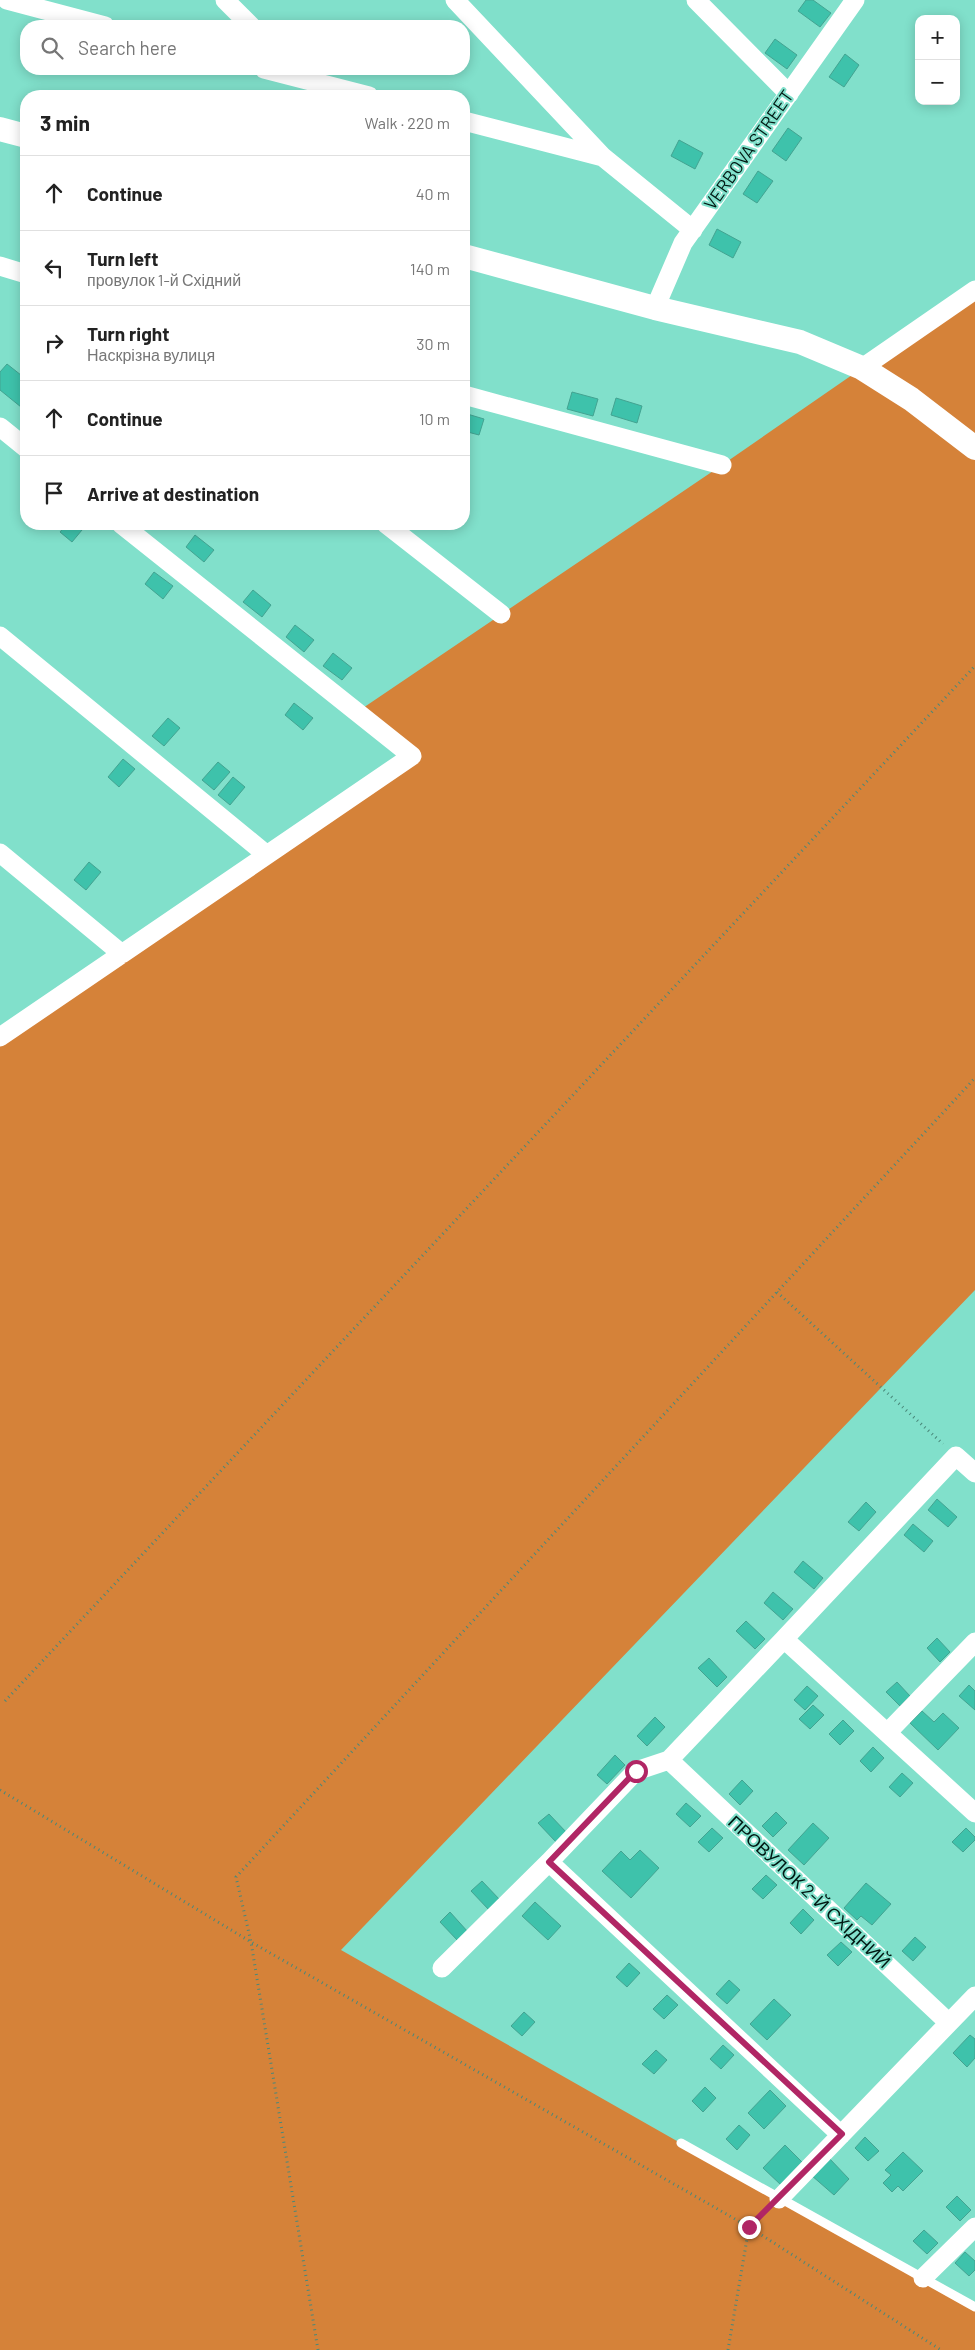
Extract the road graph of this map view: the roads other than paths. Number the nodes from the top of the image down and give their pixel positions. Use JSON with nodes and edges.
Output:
{"nodes":[{"id":1,"x":7,"y":0,"type":"edge"},
{"id":2,"x":225,"y":0,"type":"edge"},
{"id":3,"x":455,"y":0,"type":"edge"},
{"id":4,"x":696,"y":0,"type":"edge"},
{"id":5,"x":855,"y":0,"type":"edge"},
{"id":6,"x":82,"y":20,"type":"edge"},
{"id":7,"x":245,"y":20,"type":"edge"},
{"id":8,"x":300,"y":75,"type":"edge"},
{"id":9,"x":349,"y":90,"type":"edge"},
{"id":10,"x":789,"y":94,"type":"junction"},
{"id":11,"x":470,"y":123,"type":"edge"},
{"id":12,"x":0,"y":129,"type":"edge"},
{"id":13,"x":20,"y":134,"type":"edge"},
{"id":14,"x":603,"y":157,"type":"junction"},
{"id":15,"x":693,"y":230,"type":"junction"},
{"id":16,"x":470,"y":258,"type":"edge"},
{"id":17,"x":0,"y":266,"type":"edge"},
{"id":18,"x":20,"y":272,"type":"edge"},
{"id":19,"x":975,"y":290,"type":"edge"},
{"id":20,"x":655,"y":308,"type":"junction"},
{"id":21,"x":862,"y":368,"type":"junction"},
{"id":22,"x":470,"y":397,"type":"edge"},
{"id":23,"x":0,"y":428,"type":"edge"},
{"id":24,"x":20,"y":443,"type":"edge"},
{"id":25,"x":975,"y":448,"type":"edge"},
{"id":26,"x":722,"y":465,"type":"dead end"},
{"id":27,"x":129,"y":530,"type":"edge"},
{"id":28,"x":394,"y":530,"type":"edge"},
{"id":29,"x":501,"y":614,"type":"dead end"},
{"id":30,"x":0,"y":636,"type":"edge"},
{"id":31,"x":0,"y":854,"type":"edge"},
{"id":32,"x":267,"y":855,"type":"junction"},
{"id":33,"x":122,"y":954,"type":"junction"},
{"id":34,"x":0,"y":1037,"type":"edge"},
{"id":35,"x":975,"y":1473,"type":"edge"},
{"id":36,"x":784,"y":1639,"type":"junction"},
{"id":37,"x":975,"y":1642,"type":"edge"},
{"id":38,"x":887,"y":1733,"type":"junction"},
{"id":39,"x":669,"y":1760,"type":"junction"},
{"id":40,"x":975,"y":1813,"type":"edge"},
{"id":41,"x":549,"y":1862,"type":"junction"},
{"id":42,"x":442,"y":1968,"type":"dead end"},
{"id":43,"x":975,"y":1996,"type":"edge"},
{"id":44,"x":949,"y":2023,"type":"junction"},
{"id":45,"x":842,"y":2134,"type":"junction"},
{"id":46,"x":681,"y":2143,"type":"dead end"},
{"id":47,"x":779,"y":2199,"type":"junction"},
{"id":48,"x":975,"y":2227,"type":"edge"},
{"id":49,"x":923,"y":2278,"type":"junction"},
{"id":50,"x":975,"y":2307,"type":"edge"}],
"edges":[{"from":1,"to":6,"type":"street"},
{"from":2,"to":7,"type":"street"},
{"from":3,"to":14,"type":"street"},
{"from":4,"to":10,"type":"street"},
{"from":5,"to":10,"type":"street","name":"VERBOVA STREET"},
{"from":8,"to":9,"type":"street"},
{"from":10,"to":15,"type":"street","name":"VERBOVA STREET"},
{"from":11,"to":14,"type":"street"},
{"from":12,"to":13,"type":"street"},
{"from":14,"to":15,"type":"street"},
{"from":15,"to":20,"type":"street","name":"VERBOVA STREET"},
{"from":16,"to":20,"type":"street"},
{"from":17,"to":18,"type":"street"},
{"from":19,"to":21,"type":"street"},
{"from":20,"to":21,"type":"street"},
{"from":21,"to":25,"type":"street"},
{"from":22,"to":26,"type":"street"},
{"from":23,"to":24,"type":"street"},
{"from":27,"to":32,"type":"street"},
{"from":28,"to":29,"type":"street"},
{"from":30,"to":32,"type":"street"},
{"from":31,"to":33,"type":"street"},
{"from":32,"to":33,"type":"street"},
{"from":33,"to":34,"type":"street"},
{"from":35,"to":36,"type":"street"},
{"from":36,"to":38,"type":"street"},
{"from":36,"to":39,"type":"street"},
{"from":37,"to":38,"type":"street"},
{"from":38,"to":40,"type":"street"},
{"from":39,"to":41,"type":"street"},
{"from":39,"to":44,"type":"street","name":"ПРОВУЛОК 2-Й СХІДНИЙ"},
{"from":41,"to":42,"type":"street"},
{"from":41,"to":45,"type":"street"},
{"from":43,"to":44,"type":"street"},
{"from":44,"to":45,"type":"street"},
{"from":45,"to":47,"type":"street"},
{"from":46,"to":47,"type":"lane"},
{"from":47,"to":49,"type":"lane"},
{"from":48,"to":49,"type":"street"},
{"from":49,"to":50,"type":"lane"}]}
